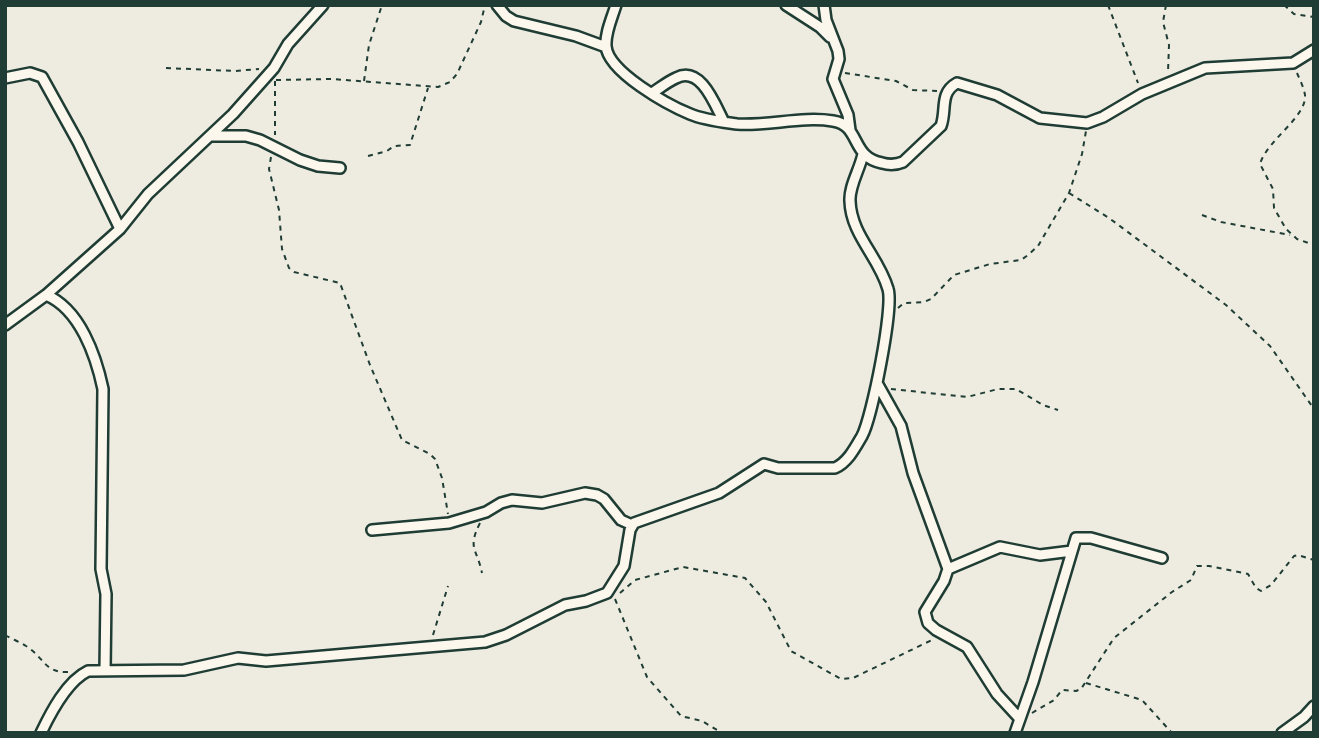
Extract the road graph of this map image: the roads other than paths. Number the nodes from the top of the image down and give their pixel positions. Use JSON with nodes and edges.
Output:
{"nodes":[{"id":1,"x":323,"y":5,"type":"edge"},
{"id":2,"x":497,"y":5,"type":"edge"},
{"id":3,"x":616,"y":5,"type":"edge"},
{"id":4,"x":786,"y":5,"type":"edge"},
{"id":5,"x":824,"y":5,"type":"edge"},
{"id":6,"x":833,"y":41,"type":"junction"},
{"id":7,"x":606,"y":47,"type":"junction"},
{"id":8,"x":1314,"y":51,"type":"edge"},
{"id":9,"x":5,"y":78,"type":"edge"},
{"id":10,"x":652,"y":93,"type":"junction"},
{"id":11,"x":724,"y":122,"type":"junction"},
{"id":12,"x":850,"y":130,"type":"junction"},
{"id":13,"x":212,"y":136,"type":"junction"},
{"id":14,"x":863,"y":155,"type":"junction"},
{"id":15,"x":340,"y":168,"type":"dead end"},
{"id":16,"x":120,"y":229,"type":"junction"},
{"id":17,"x":46,"y":295,"type":"junction"},
{"id":18,"x":5,"y":325,"type":"edge"},
{"id":19,"x":878,"y":386,"type":"junction"},
{"id":20,"x":632,"y":525,"type":"junction"},
{"id":21,"x":372,"y":530,"type":"dead end"},
{"id":22,"x":1072,"y":551,"type":"junction"},
{"id":23,"x":1163,"y":558,"type":"dead end"},
{"id":24,"x":948,"y":569,"type":"junction"},
{"id":25,"x":105,"y":671,"type":"junction"},
{"id":26,"x":1314,"y":706,"type":"edge"},
{"id":27,"x":1020,"y":719,"type":"junction"},
{"id":28,"x":41,"y":733,"type":"edge"},
{"id":29,"x":1014,"y":733,"type":"edge"},
{"id":30,"x":1282,"y":733,"type":"edge"}],
"edges":[{"from":1,"to":13,"type":"street"},
{"from":2,"to":7,"type":"street"},
{"from":3,"to":7,"type":"street"},
{"from":4,"to":6,"type":"street"},
{"from":5,"to":6,"type":"street"},
{"from":6,"to":12,"type":"street"},
{"from":7,"to":10,"type":"street"},
{"from":8,"to":14,"type":"street"},
{"from":9,"to":16,"type":"street"},
{"from":10,"to":11,"type":"street"},
{"from":10,"to":11,"type":"street"},
{"from":11,"to":12,"type":"street"},
{"from":12,"to":14,"type":"street"},
{"from":13,"to":15,"type":"street"},
{"from":13,"to":16,"type":"street"},
{"from":14,"to":19,"type":"street"},
{"from":16,"to":17,"type":"street"},
{"from":17,"to":18,"type":"street"},
{"from":17,"to":25,"type":"street"},
{"from":19,"to":20,"type":"street"},
{"from":19,"to":24,"type":"street"},
{"from":20,"to":21,"type":"street"},
{"from":20,"to":25,"type":"street"},
{"from":22,"to":23,"type":"street"},
{"from":22,"to":24,"type":"street"},
{"from":22,"to":27,"type":"street"},
{"from":24,"to":27,"type":"street"},
{"from":25,"to":28,"type":"street"},
{"from":26,"to":30,"type":"street"},
{"from":27,"to":29,"type":"street"}]}
